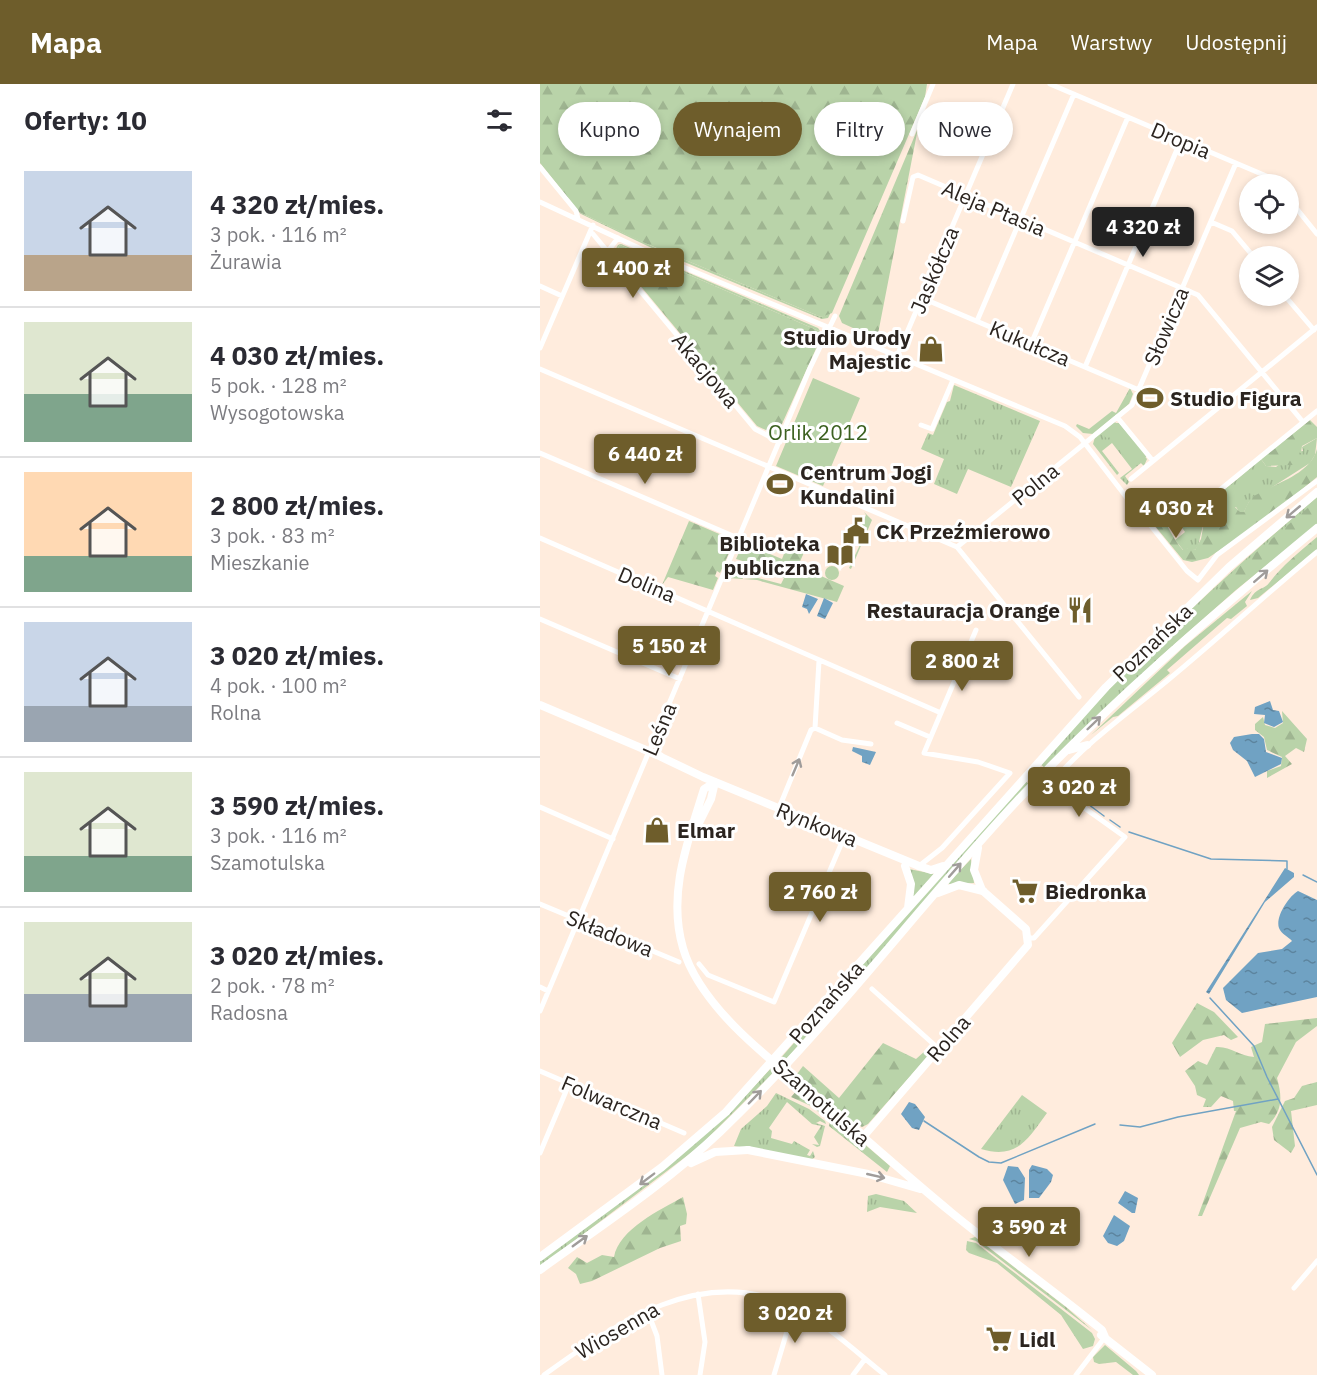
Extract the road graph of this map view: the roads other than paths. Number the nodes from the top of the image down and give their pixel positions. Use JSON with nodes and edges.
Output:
{"nodes":[{"id":1,"x":933,"y":84,"type":"edge"},
{"id":2,"x":1013,"y":84,"type":"edge"},
{"id":3,"x":1050,"y":84,"type":"edge"},
{"id":4,"x":1074,"y":94,"type":"junction"},
{"id":5,"x":1128,"y":117,"type":"junction"},
{"id":6,"x":912,"y":134,"type":"dead end"},
{"id":7,"x":1181,"y":140,"type":"junction"},
{"id":8,"x":1236,"y":163,"type":"junction"},
{"id":9,"x":540,"y":167,"type":"edge"},
{"id":10,"x":1262,"y":174,"type":"edge"},
{"id":11,"x":966,"y":196,"type":"junction"},
{"id":12,"x":540,"y":202,"type":"edge"},
{"id":13,"x":1299,"y":212,"type":"edge"},
{"id":14,"x":578,"y":219,"type":"junction"},
{"id":15,"x":1021,"y":219,"type":"junction"},
{"id":16,"x":903,"y":222,"type":"dead end"},
{"id":17,"x":1211,"y":222,"type":"junction"},
{"id":18,"x":592,"y":225,"type":"junction"},
{"id":19,"x":593,"y":234,"type":"dead end"},
{"id":20,"x":1317,"y":234,"type":"edge"},
{"id":21,"x":618,"y":238,"type":"junction"},
{"id":22,"x":1074,"y":243,"type":"junction"},
{"id":23,"x":1245,"y":246,"type":"edge"},
{"id":24,"x":608,"y":251,"type":"junction"},
{"id":25,"x":1128,"y":265,"type":"junction"},
{"id":26,"x":540,"y":286,"type":"edge"},
{"id":27,"x":1182,"y":288,"type":"junction"},
{"id":28,"x":562,"y":296,"type":"junction"},
{"id":29,"x":922,"y":298,"type":"junction"},
{"id":30,"x":1294,"y":306,"type":"edge"},
{"id":31,"x":835,"y":316,"type":"dead end"},
{"id":32,"x":977,"y":321,"type":"junction"},
{"id":33,"x":829,"y":327,"type":"junction"},
{"id":34,"x":1315,"y":329,"type":"edge"},
{"id":35,"x":1031,"y":344,"type":"junction"},
{"id":36,"x":540,"y":348,"type":"edge"},
{"id":37,"x":897,"y":356,"type":"junction"},
{"id":38,"x":1085,"y":367,"type":"junction"},
{"id":39,"x":540,"y":369,"type":"edge"},
{"id":40,"x":1263,"y":372,"type":"junction"},
{"id":41,"x":953,"y":380,"type":"junction"},
{"id":42,"x":1138,"y":390,"type":"junction"},
{"id":43,"x":1317,"y":411,"type":"edge"},
{"id":44,"x":1117,"y":417,"type":"junction"},
{"id":45,"x":1303,"y":422,"type":"junction"},
{"id":46,"x":921,"y":425,"type":"dead end"},
{"id":47,"x":780,"y":442,"type":"junction"},
{"id":48,"x":1084,"y":443,"type":"junction"},
{"id":49,"x":540,"y":453,"type":"edge"},
{"id":50,"x":1153,"y":461,"type":"junction"},
{"id":51,"x":770,"y":468,"type":"junction"},
{"id":52,"x":1131,"y":479,"type":"dead end"},
{"id":53,"x":1317,"y":481,"type":"edge"},
{"id":54,"x":1317,"y":492,"type":"edge"},
{"id":55,"x":1142,"y":508,"type":"junction"},
{"id":56,"x":1317,"y":528,"type":"edge"},
{"id":57,"x":540,"y":538,"type":"edge"},
{"id":58,"x":740,"y":539,"type":"junction"},
{"id":59,"x":957,"y":547,"type":"junction"},
{"id":60,"x":1317,"y":552,"type":"edge"},
{"id":61,"x":709,"y":611,"type":"junction"},
{"id":62,"x":540,"y":619,"type":"edge"},
{"id":63,"x":976,"y":630,"type":"dead end"},
{"id":64,"x":819,"y":661,"type":"junction"},
{"id":65,"x":680,"y":679,"type":"junction"},
{"id":66,"x":1079,"y":697,"type":"dead end"},
{"id":67,"x":540,"y":705,"type":"edge"},
{"id":68,"x":940,"y":713,"type":"junction"},
{"id":69,"x":897,"y":723,"type":"dead end"},
{"id":70,"x":815,"y":728,"type":"junction"},
{"id":71,"x":930,"y":737,"type":"junction"},
{"id":72,"x":871,"y":744,"type":"dead end"},
{"id":73,"x":1087,"y":745,"type":"junction"},
{"id":74,"x":653,"y":753,"type":"junction"},
{"id":75,"x":1061,"y":756,"type":"junction"},
{"id":76,"x":686,"y":770,"type":"junction"},
{"id":77,"x":715,"y":782,"type":"junction"},
{"id":78,"x":1053,"y":784,"type":"joint"},
{"id":79,"x":704,"y":789,"type":"junction"},
{"id":80,"x":733,"y":789,"type":"junction"},
{"id":81,"x":711,"y":799,"type":"junction"},
{"id":82,"x":540,"y":807,"type":"edge"},
{"id":83,"x":779,"y":808,"type":"junction"},
{"id":84,"x":845,"y":835,"type":"junction"},
{"id":85,"x":984,"y":838,"type":"junction"},
{"id":86,"x":613,"y":839,"type":"junction"},
{"id":87,"x":689,"y":841,"type":"junction"},
{"id":88,"x":902,"y":863,"type":"junction"},
{"id":89,"x":947,"y":864,"type":"junction"},
{"id":90,"x":919,"y":866,"type":"junction"},
{"id":91,"x":983,"y":891,"type":"junction"},
{"id":92,"x":927,"y":903,"type":"junction"},
{"id":93,"x":540,"y":904,"type":"edge"},
{"id":94,"x":908,"y":909,"type":"junction"},
{"id":95,"x":579,"y":919,"type":"junction"},
{"id":96,"x":1029,"y":938,"type":"junction"},
{"id":97,"x":679,"y":962,"type":"dead end"},
{"id":98,"x":699,"y":964,"type":"dead end"},
{"id":99,"x":540,"y":987,"type":"edge"},
{"id":100,"x":872,"y":990,"type":"dead end"},
{"id":101,"x":548,"y":991,"type":"junction"},
{"id":102,"x":540,"y":1011,"type":"edge"},
{"id":103,"x":939,"y":1049,"type":"junction"},
{"id":104,"x":540,"y":1071,"type":"edge"},
{"id":105,"x":570,"y":1084,"type":"junction"},
{"id":106,"x":684,"y":1133,"type":"dead end"},
{"id":107,"x":863,"y":1137,"type":"junction"},
{"id":108,"x":748,"y":1150,"type":"joint"},
{"id":109,"x":540,"y":1153,"type":"edge"},
{"id":110,"x":665,"y":1179,"type":"junction"},
{"id":111,"x":934,"y":1197,"type":"junction"},
{"id":112,"x":540,"y":1257,"type":"edge"},
{"id":113,"x":1317,"y":1261,"type":"edge"},
{"id":114,"x":540,"y":1270,"type":"edge"},
{"id":115,"x":1294,"y":1288,"type":"dead end"},
{"id":116,"x":698,"y":1294,"type":"junction"},
{"id":117,"x":794,"y":1308,"type":"junction"},
{"id":118,"x":647,"y":1310,"type":"junction"},
{"id":119,"x":1105,"y":1337,"type":"junction"},
{"id":120,"x":865,"y":1359,"type":"junction"},
{"id":121,"x":1148,"y":1373,"type":"edge"},
{"id":122,"x":544,"y":1375,"type":"edge"},
{"id":123,"x":662,"y":1375,"type":"edge"},
{"id":124,"x":700,"y":1375,"type":"edge"},
{"id":125,"x":774,"y":1375,"type":"edge"},
{"id":126,"x":854,"y":1375,"type":"edge"},
{"id":127,"x":885,"y":1375,"type":"edge"},
{"id":128,"x":1076,"y":1375,"type":"edge"}],
"edges":[{"from":1,"to":6,"type":"street"},
{"from":2,"to":11,"type":"street","name":"Jaskółcza"},
{"from":3,"to":4,"type":"street","name":"Dropia"},
{"from":4,"to":5,"type":"street","name":"Dropia"},
{"from":4,"to":15,"type":"street"},
{"from":5,"to":7,"type":"street","name":"Dropia"},
{"from":5,"to":22,"type":"street"},
{"from":7,"to":8,"type":"street","name":"Dropia"},
{"from":7,"to":25,"type":"street"},
{"from":8,"to":10,"type":"street","name":"Dropia"},
{"from":8,"to":17,"type":"street","name":"Słowicza"},
{"from":9,"to":14,"type":"street"},
{"from":11,"to":15,"type":"street","name":"Aleja Ptasia"},
{"from":11,"to":16,"type":"street","name":"Aleja Ptasia"},
{"from":11,"to":29,"type":"street","name":"Jaskółcza"},
{"from":12,"to":14,"type":"street"},
{"from":13,"to":20,"type":"street"},
{"from":14,"to":18,"type":"street"},
{"from":15,"to":22,"type":"street","name":"Aleja Ptasia"},
{"from":15,"to":32,"type":"street"},
{"from":17,"to":23,"type":"street"},
{"from":17,"to":27,"type":"street","name":"Słowicza"},
{"from":18,"to":21,"type":"street"},
{"from":18,"to":28,"type":"street"},
{"from":19,"to":24,"type":"street","name":"Akacjowa"},
{"from":21,"to":24,"type":"street"},
{"from":21,"to":33,"type":"street"},
{"from":22,"to":25,"type":"street","name":"Aleja Ptasia"},
{"from":22,"to":35,"type":"street"},
{"from":24,"to":47,"type":"street","name":"Akacjowa"},
{"from":25,"to":27,"type":"street","name":"Aleja Ptasia"},
{"from":25,"to":38,"type":"street"},
{"from":26,"to":28,"type":"street"},
{"from":27,"to":40,"type":"street","name":"Aleja Ptasia"},
{"from":27,"to":42,"type":"street","name":"Słowicza"},
{"from":28,"to":36,"type":"street"},
{"from":29,"to":32,"type":"street","name":"Kukułcza"},
{"from":29,"to":37,"type":"street","name":"Jaskółcza"},
{"from":30,"to":34,"type":"street"},
{"from":31,"to":33,"type":"street","name":"Leśna"},
{"from":32,"to":35,"type":"street","name":"Kukułcza"},
{"from":33,"to":37,"type":"street"},
{"from":33,"to":47,"type":"street","name":"Leśna"},
{"from":34,"to":40,"type":"street"},
{"from":35,"to":38,"type":"street","name":"Kukułcza"},
{"from":37,"to":41,"type":"street"},
{"from":38,"to":42,"type":"street","name":"Kukułcza"},
{"from":39,"to":51,"type":"street"},
{"from":40,"to":45,"type":"street","name":"Aleja Ptasia"},
{"from":40,"to":50,"type":"street"},
{"from":41,"to":46,"type":"street"},
{"from":41,"to":48,"type":"street"},
{"from":42,"to":44,"type":"street","name":"Słowicza"},
{"from":43,"to":45,"type":"street"},
{"from":44,"to":48,"type":"street","name":"Słowicza"},
{"from":44,"to":50,"type":"street"},
{"from":45,"to":55,"type":"street"},
{"from":47,"to":51,"type":"street","name":"Leśna"},
{"from":48,"to":55,"type":"street"},
{"from":48,"to":59,"type":"street","name":"Polna"},
{"from":49,"to":58,"type":"street"},
{"from":50,"to":52,"type":"street"},
{"from":51,"to":58,"type":"street","name":"Leśna"},
{"from":51,"to":59,"type":"street"},
{"from":53,"to":55,"type":"street"},
{"from":54,"to":89,"type":"main road","name":"Poznańska","one_way":true},
{"from":75,"to":56,"type":"main road","name":"Poznańska","one_way":true},
{"from":57,"to":61,"type":"street","name":"Dolina"},
{"from":58,"to":61,"type":"street","name":"Leśna"},
{"from":59,"to":66,"type":"street"},
{"from":60,"to":73,"type":"street","name":"Poznańska"},
{"from":61,"to":64,"type":"street","name":"Dolina"},
{"from":61,"to":65,"type":"street","name":"Leśna"},
{"from":62,"to":65,"type":"street"},
{"from":63,"to":68,"type":"street"},
{"from":64,"to":68,"type":"street","name":"Dolina"},
{"from":64,"to":70,"type":"street"},
{"from":65,"to":74,"type":"street","name":"Leśna"},
{"from":67,"to":74,"type":"street","name":"Rynkowa"},
{"from":68,"to":71,"type":"street"},
{"from":69,"to":71,"type":"street"},
{"from":70,"to":72,"type":"street"},
{"from":83,"to":70,"type":"street","one_way":true},
{"from":71,"to":90,"type":"street"},
{"from":73,"to":75,"type":"main road"},
{"from":73,"to":78,"type":"street","name":"Poznańska"},
{"from":74,"to":76,"type":"street","name":"Rynkowa"},
{"from":74,"to":77,"type":"street","name":"Rynkowa"},
{"from":74,"to":86,"type":"street","name":"Leśna"},
{"from":75,"to":85,"type":"main road","name":"Poznańska"},
{"from":76,"to":77,"type":"street","name":"Rynkowa"},
{"from":76,"to":79,"type":"street"},
{"from":77,"to":79,"type":"street"},
{"from":77,"to":80,"type":"street","name":"Rynkowa"},
{"from":77,"to":81,"type":"street","name":"Szamotulska"},
{"from":78,"to":96,"type":"street","name":"Rolna"},
{"from":79,"to":87,"type":"street","name":"Szamotulska"},
{"from":80,"to":81,"type":"street"},
{"from":80,"to":83,"type":"street","name":"Rynkowa"},
{"from":81,"to":87,"type":"street","name":"Szamotulska"},
{"from":82,"to":86,"type":"street"},
{"from":83,"to":84,"type":"street","name":"Rynkowa"},
{"from":84,"to":88,"type":"street","name":"Rynkowa"},
{"from":84,"to":98,"type":"street"},
{"from":85,"to":91,"type":"main road"},
{"from":92,"to":85,"type":"main road","name":"Poznańska","one_way":true},
{"from":86,"to":95,"type":"street","name":"Leśna"},
{"from":87,"to":107,"type":"street","name":"Szamotulska"},
{"from":88,"to":90,"type":"street","name":"Rynkowa"},
{"from":88,"to":94,"type":"main road"},
{"from":89,"to":90,"type":"main road"},
{"from":89,"to":94,"type":"main road","name":"Poznańska"},
{"from":91,"to":92,"type":"main road"},
{"from":91,"to":96,"type":"street"},
{"from":110,"to":92,"type":"main road","name":"Poznańska","one_way":true},
{"from":93,"to":95,"type":"street","name":"Składowa"},
{"from":94,"to":112,"type":"main road","name":"Poznańska","one_way":true},
{"from":95,"to":97,"type":"street","name":"Składowa"},
{"from":95,"to":101,"type":"street","name":"Leśna"},
{"from":96,"to":103,"type":"street","name":"Rolna"},
{"from":99,"to":101,"type":"street"},
{"from":100,"to":103,"type":"street"},
{"from":101,"to":102,"type":"street","name":"Leśna"},
{"from":103,"to":107,"type":"street","name":"Rolna"},
{"from":104,"to":105,"type":"street","name":"Folwarczna"},
{"from":105,"to":106,"type":"street","name":"Folwarczna"},
{"from":105,"to":109,"type":"street"},
{"from":107,"to":111,"type":"street","name":"Szamotulska"},
{"from":108,"to":110,"type":"main road"},
{"from":108,"to":111,"type":"street","one_way":true},
{"from":114,"to":110,"type":"main road","name":"Poznańska","one_way":true},
{"from":111,"to":119,"type":"street","name":"Szamotulska"},
{"from":113,"to":115,"type":"street"},
{"from":116,"to":117,"type":"street","name":"Wiosenna"},
{"from":116,"to":118,"type":"street","name":"Wiosenna"},
{"from":116,"to":124,"type":"street"},
{"from":117,"to":120,"type":"street","name":"Wiosenna"},
{"from":117,"to":125,"type":"street"},
{"from":118,"to":122,"type":"street","name":"Wiosenna"},
{"from":118,"to":123,"type":"street"},
{"from":119,"to":121,"type":"street","name":"Szamotulska"},
{"from":119,"to":128,"type":"street"},
{"from":120,"to":126,"type":"street"},
{"from":120,"to":127,"type":"street","name":"Wiosenna"}]}
